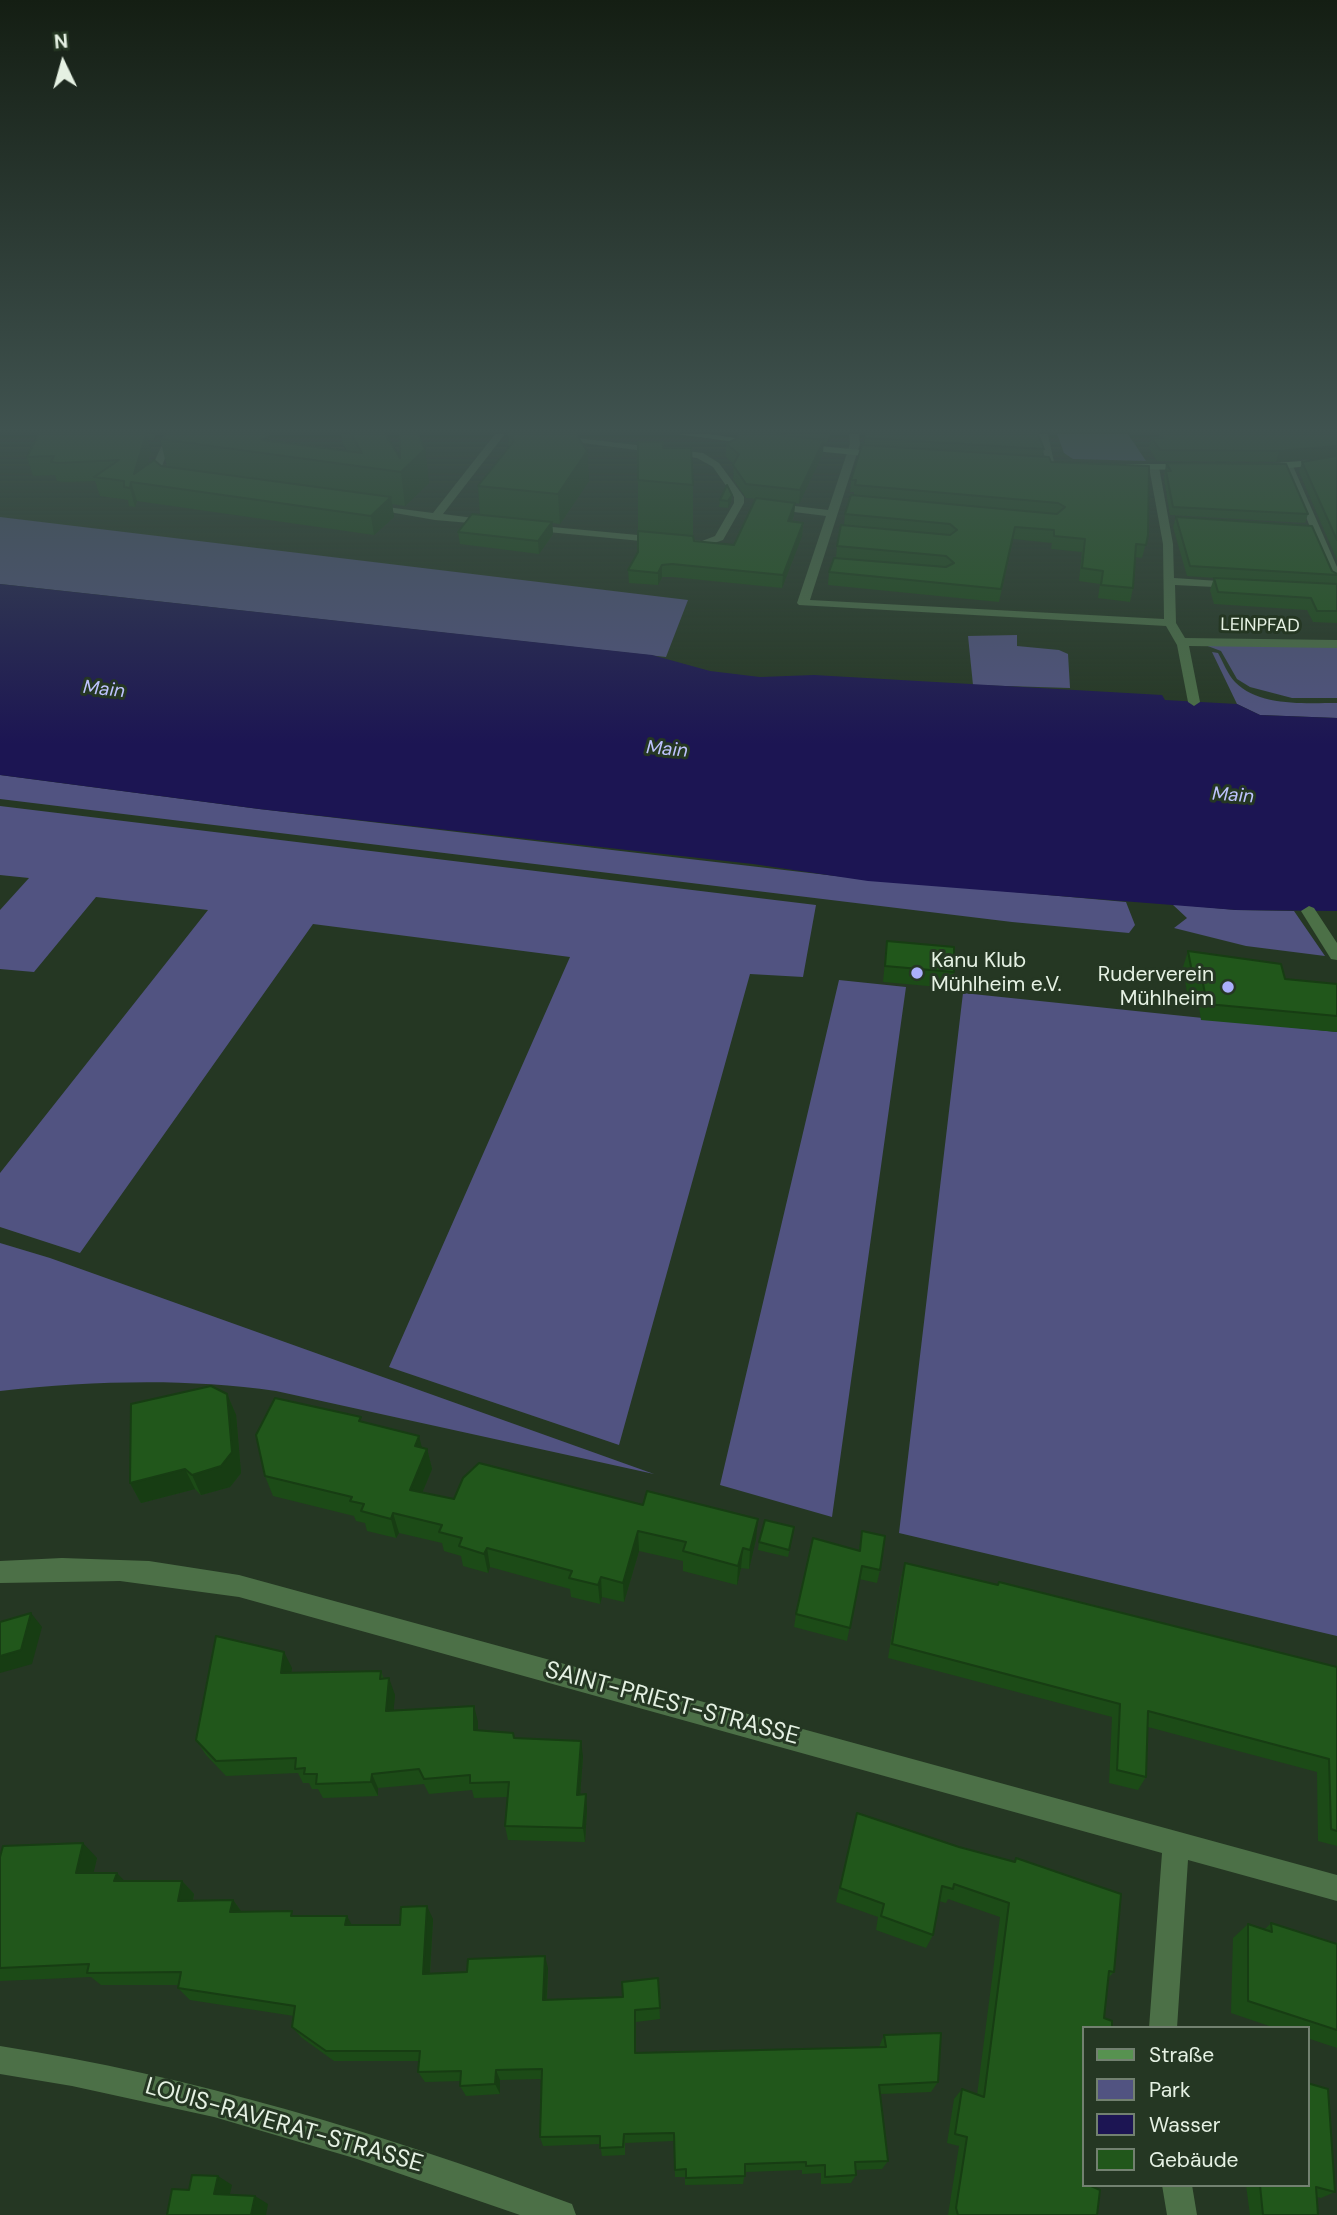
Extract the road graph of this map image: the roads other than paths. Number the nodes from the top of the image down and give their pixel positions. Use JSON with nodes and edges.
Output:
{"nodes":[{"id":1,"x":634,"y":537,"type":"edge"},
{"id":2,"x":719,"y":537,"type":"edge"},
{"id":3,"x":824,"y":537,"type":"edge"},
{"id":4,"x":1167,"y":537,"type":"edge"},
{"id":5,"x":1319,"y":537,"type":"edge"},
{"id":6,"x":816,"y":563,"type":"junction"},
{"id":7,"x":829,"y":564,"type":"edge"},
{"id":8,"x":1337,"y":580,"type":"edge"},
{"id":9,"x":1171,"y":581,"type":"junction"},
{"id":10,"x":1254,"y":586,"type":"edge"},
{"id":11,"x":1323,"y":590,"type":"edge"},
{"id":12,"x":1337,"y":591,"type":"edge"},
{"id":13,"x":1170,"y":623,"type":"junction"},
{"id":14,"x":1182,"y":642,"type":"junction"},
{"id":15,"x":1337,"y":644,"type":"edge"},
{"id":16,"x":1194,"y":702,"type":"dead end"},
{"id":17,"x":1309,"y":911,"type":"dead end"},
{"id":18,"x":1337,"y":955,"type":"edge"},
{"id":19,"x":0,"y":1572,"type":"edge"},
{"id":20,"x":1176,"y":1844,"type":"junction"},
{"id":21,"x":1337,"y":1888,"type":"edge"},
{"id":22,"x":1163,"y":2026,"type":"edge"},
{"id":23,"x":0,"y":2060,"type":"edge"},
{"id":24,"x":1177,"y":2187,"type":"edge"},
{"id":25,"x":561,"y":2215,"type":"edge"},
{"id":26,"x":1182,"y":2215,"type":"edge"}],
"edges":[{"from":1,"to":2,"type":"street"},
{"from":3,"to":6,"type":"street"},
{"from":4,"to":9,"type":"street"},
{"from":5,"to":8,"type":"street"},
{"from":6,"to":7,"type":"street"},
{"from":6,"to":13,"type":"street"},
{"from":9,"to":10,"type":"street"},
{"from":9,"to":13,"type":"street"},
{"from":11,"to":12,"type":"street"},
{"from":13,"to":14,"type":"street"},
{"from":14,"to":15,"type":"street","name":"LEINPFAD"},
{"from":14,"to":16,"type":"street"},
{"from":17,"to":18,"type":"street"},
{"from":19,"to":20,"type":"street","name":"SAINT-PRIEST-STRASSE"},
{"from":20,"to":21,"type":"street","name":"SAINT-PRIEST-STRASSE"},
{"from":20,"to":22,"type":"street"},
{"from":23,"to":25,"type":"street","name":"LOUIS-RAVERAT-STRASSE"},
{"from":24,"to":26,"type":"street"}]}
